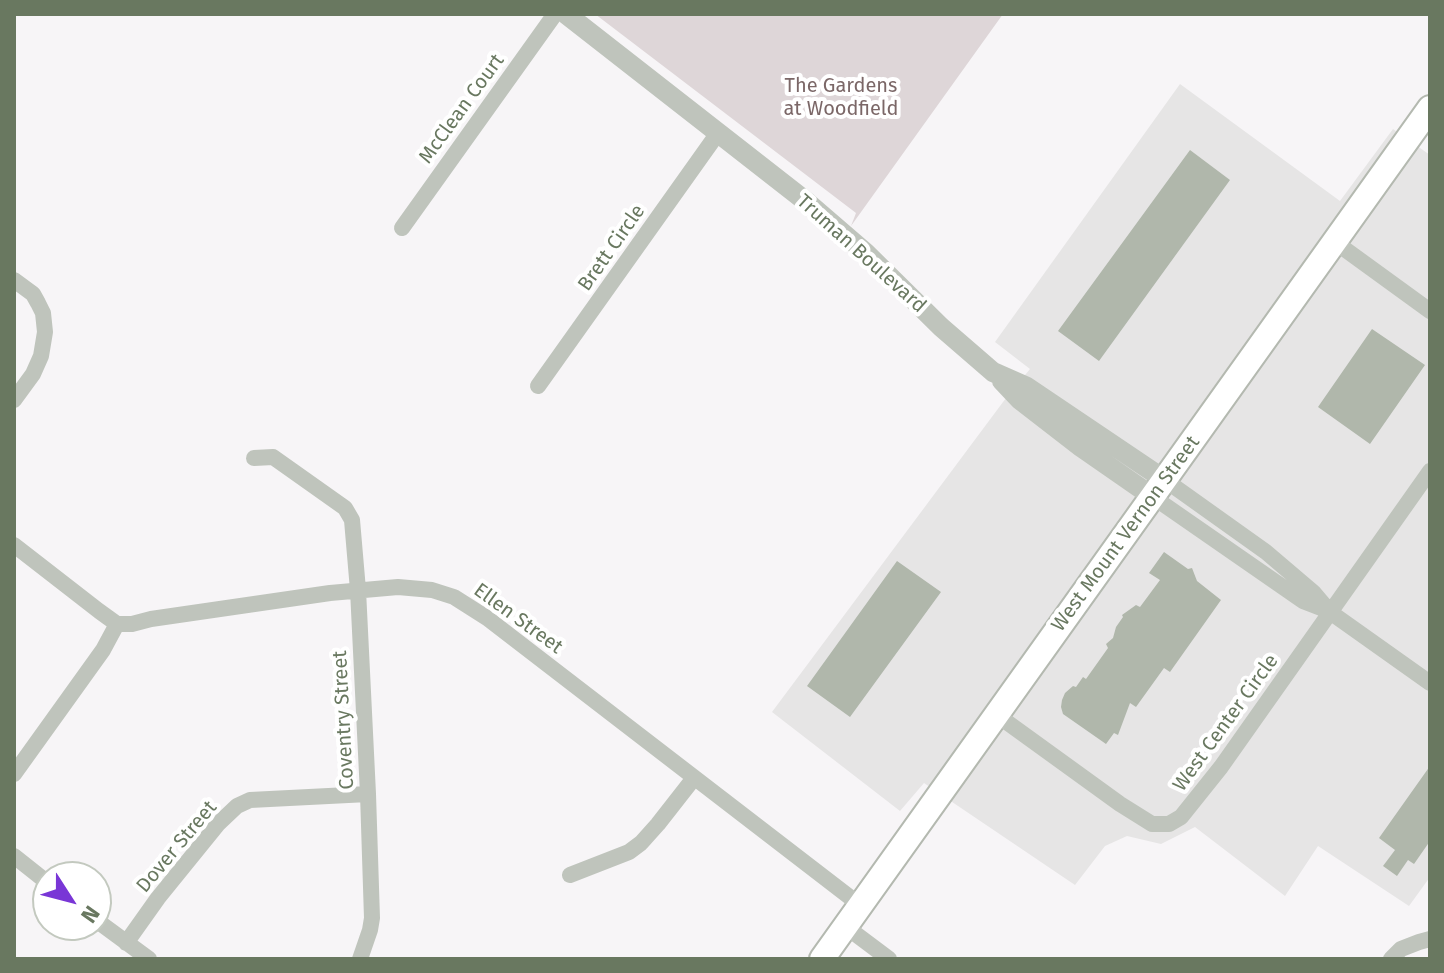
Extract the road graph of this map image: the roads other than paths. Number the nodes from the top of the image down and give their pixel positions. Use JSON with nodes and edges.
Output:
{"nodes":[{"id":1,"x":555,"y":14,"type":"edge"},
{"id":2,"x":566,"y":14,"type":"edge"},
{"id":3,"x":1430,"y":108,"type":"edge"},
{"id":4,"x":718,"y":133,"type":"junction"},
{"id":5,"x":402,"y":228,"type":"dead end"},
{"id":6,"x":1335,"y":242,"type":"junction"},
{"id":7,"x":14,"y":280,"type":"edge"},
{"id":8,"x":1430,"y":311,"type":"edge"},
{"id":9,"x":538,"y":386,"type":"dead end"},
{"id":10,"x":14,"y":400,"type":"edge"},
{"id":11,"x":254,"y":458,"type":"dead end"},
{"id":12,"x":1430,"y":471,"type":"edge"},
{"id":13,"x":1159,"y":489,"type":"junction"},
{"id":14,"x":14,"y":545,"type":"edge"},
{"id":15,"x":358,"y":590,"type":"junction"},
{"id":16,"x":1330,"y":612,"type":"junction"},
{"id":17,"x":117,"y":624,"type":"junction"},
{"id":18,"x":1430,"y":683,"type":"edge"},
{"id":19,"x":997,"y":715,"type":"junction"},
{"id":20,"x":14,"y":774,"type":"edge"},
{"id":21,"x":694,"y":778,"type":"junction"},
{"id":22,"x":368,"y":794,"type":"junction"},
{"id":23,"x":14,"y":856,"type":"edge"},
{"id":24,"x":32,"y":870,"type":"edge"},
{"id":25,"x":570,"y":875,"type":"dead end"},
{"id":26,"x":860,"y":905,"type":"junction"},
{"id":27,"x":845,"y":926,"type":"junction"},
{"id":28,"x":112,"y":932,"type":"edge"},
{"id":29,"x":1430,"y":939,"type":"edge"},
{"id":30,"x":126,"y":943,"type":"junction"},
{"id":31,"x":149,"y":959,"type":"edge"},
{"id":32,"x":360,"y":959,"type":"edge"},
{"id":33,"x":822,"y":959,"type":"edge"},
{"id":34,"x":889,"y":959,"type":"edge"},
{"id":35,"x":1391,"y":959,"type":"edge"}],
"edges":[{"from":1,"to":5,"type":"street","name":"McClean Court"},
{"from":2,"to":4,"type":"street","name":"Truman Boulevard"},
{"from":3,"to":6,"type":"main road","name":"West Mount Vernon Street"},
{"from":4,"to":9,"type":"street","name":"Brett Circle"},
{"from":4,"to":13,"type":"street","name":"Truman Boulevard"},
{"from":6,"to":8,"type":"street"},
{"from":6,"to":13,"type":"main road","name":"West Mount Vernon Street"},
{"from":7,"to":10,"type":"street"},
{"from":11,"to":15,"type":"street","name":"Coventry Street"},
{"from":12,"to":16,"type":"street","name":"West Center Circle"},
{"from":13,"to":16,"type":"street"},
{"from":13,"to":19,"type":"main road","name":"West Mount Vernon Street"},
{"from":14,"to":17,"type":"street"},
{"from":15,"to":17,"type":"street","name":"Ellen Street"},
{"from":15,"to":21,"type":"street","name":"Ellen Street"},
{"from":15,"to":22,"type":"street","name":"Coventry Street"},
{"from":16,"to":18,"type":"street"},
{"from":16,"to":19,"type":"street","name":"West Center Circle"},
{"from":17,"to":20,"type":"street"},
{"from":19,"to":26,"type":"main road","name":"West Mount Vernon Street"},
{"from":21,"to":25,"type":"street"},
{"from":21,"to":26,"type":"street","name":"Ellen Street"},
{"from":22,"to":30,"type":"street","name":"Dover Street"},
{"from":22,"to":32,"type":"street","name":"Coventry Street"},
{"from":23,"to":24,"type":"street"},
{"from":26,"to":27,"type":"main road","name":"West Mount Vernon Street"},
{"from":27,"to":33,"type":"main road","name":"West Mount Vernon Street"},
{"from":27,"to":34,"type":"street"},
{"from":28,"to":30,"type":"street"},
{"from":29,"to":35,"type":"street"},
{"from":30,"to":31,"type":"street"}]}
